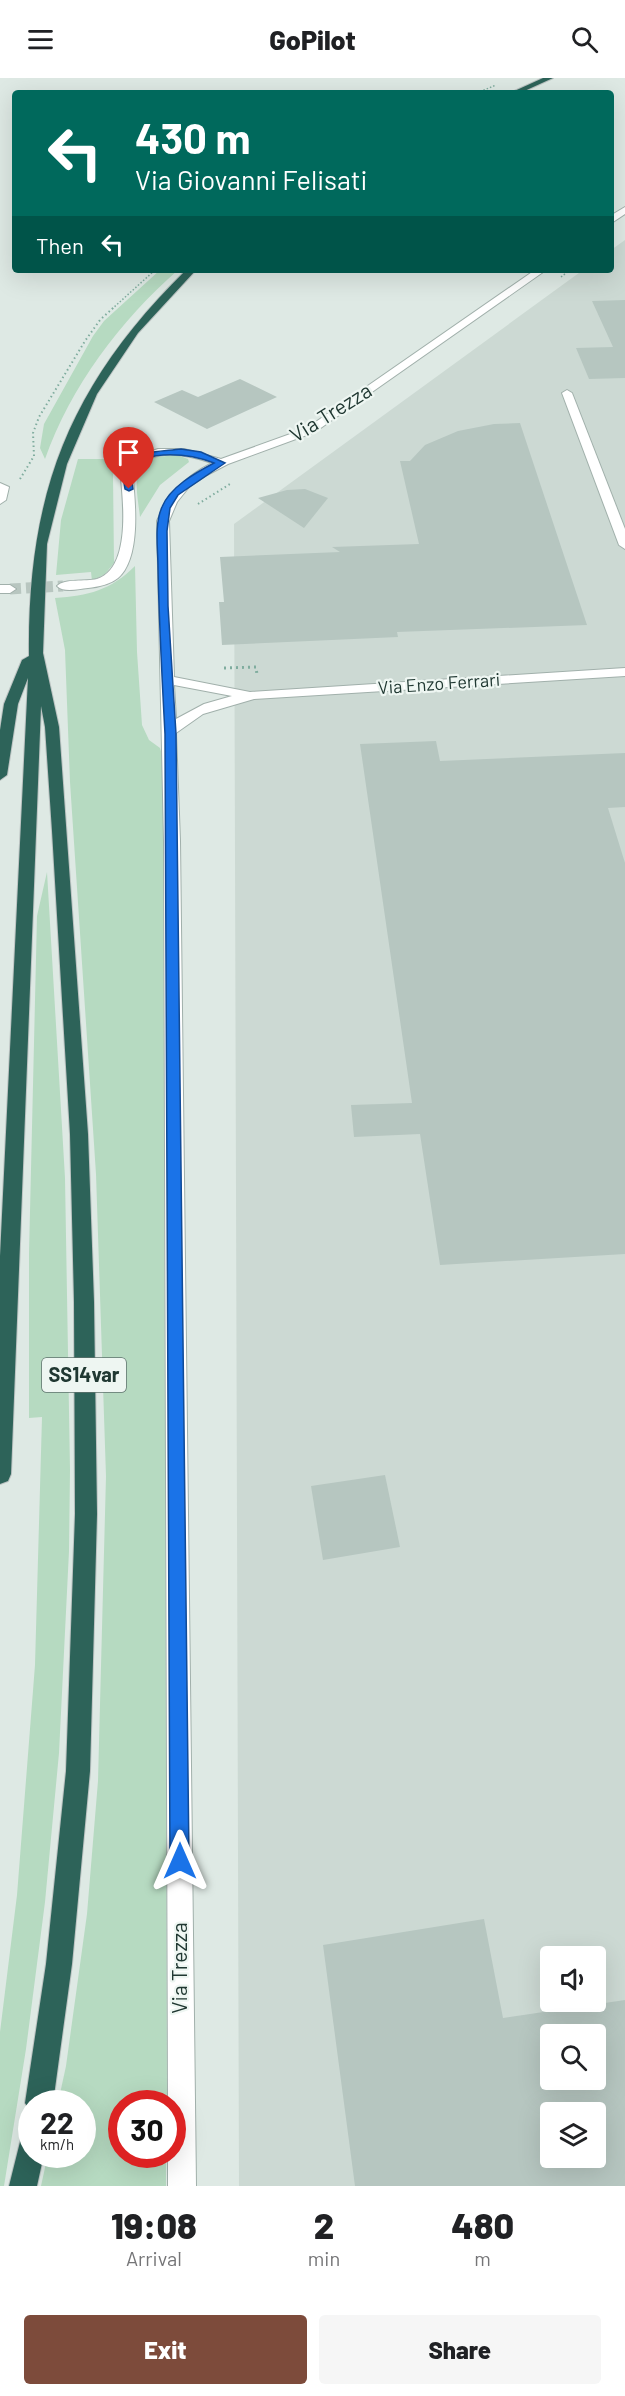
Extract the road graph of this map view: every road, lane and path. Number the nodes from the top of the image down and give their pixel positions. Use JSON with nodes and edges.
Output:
{"nodes":[{"id":1,"x":549,"y":78,"type":"edge"},
{"id":2,"x":521,"y":90,"type":"edge"},
{"id":3,"x":152,"y":273,"type":"edge"},
{"id":4,"x":188,"y":273,"type":"edge"},
{"id":5,"x":536,"y":273,"type":"edge"},
{"id":6,"x":566,"y":273,"type":"edge"},
{"id":7,"x":560,"y":277,"type":"dead end"},
{"id":8,"x":567,"y":393,"type":"dead end"},
{"id":9,"x":221,"y":463,"type":"junction"},
{"id":10,"x":232,"y":483,"type":"dead end"},
{"id":11,"x":2,"y":487,"type":"edge"},
{"id":12,"x":0,"y":500,"type":"edge"},
{"id":13,"x":196,"y":506,"type":"dead end"},
{"id":14,"x":625,"y":545,"type":"edge"},
{"id":15,"x":63,"y":586,"type":"tunnel mouth"},
{"id":16,"x":34,"y":647,"type":"junction"},
{"id":17,"x":220,"y":668,"type":"dead end"},
{"id":18,"x":625,"y":672,"type":"edge"},
{"id":19,"x":167,"y":680,"type":"junction"},
{"id":20,"x":205,"y":687,"type":"junction"},
{"id":21,"x":256,"y":695,"type":"junction"},
{"id":22,"x":178,"y":700,"type":"junction"},
{"id":23,"x":220,"y":704,"type":"junction"},
{"id":24,"x":170,"y":731,"type":"junction"},
{"id":25,"x":0,"y":775,"type":"edge"},
{"id":26,"x":0,"y":1474,"type":"edge"},
{"id":27,"x":41,"y":2090,"type":"edge"},
{"id":28,"x":27,"y":2168,"type":"edge"},
{"id":29,"x":23,"y":2186,"type":"edge"},
{"id":30,"x":182,"y":2186,"type":"edge"}],
"edges":[{"from":1,"to":2,"type":"highway"},
{"from":3,"to":11,"type":"path"},
{"from":4,"to":16,"type":"highway"},
{"from":5,"to":9,"type":"street","name":"Via Trezza"},
{"from":6,"to":7,"type":"path"},
{"from":8,"to":14,"type":"street"},
{"from":9,"to":15,"type":"street"},
{"from":9,"to":19,"type":"street","name":"Via Trezza"},
{"from":10,"to":13,"type":"path"},
{"from":11,"to":12,"type":"street"},
{"from":16,"to":25,"type":"highway"},
{"from":16,"to":26,"type":"highway"},
{"from":16,"to":27,"type":"highway","number":"SS14var"},
{"from":17,"to":21,"type":"path"},
{"from":18,"to":21,"type":"street","name":"Via Enzo Ferrari"},
{"from":19,"to":20,"type":"street","name":"Via Enzo Ferrari"},
{"from":19,"to":22,"type":"street","name":"Via Trezza"},
{"from":20,"to":21,"type":"street","name":"Via Enzo Ferrari"},
{"from":20,"to":22,"type":"street","name":"Via Enzo Ferrari"},
{"from":21,"to":23,"type":"street","name":"Via Enzo Ferrari"},
{"from":22,"to":23,"type":"street","name":"Via Enzo Ferrari"},
{"from":22,"to":24,"type":"street","name":"Via Trezza"},
{"from":23,"to":24,"type":"street","name":"Via Enzo Ferrari"},
{"from":24,"to":30,"type":"street","name":"Via Trezza"},
{"from":28,"to":29,"type":"highway"}]}
